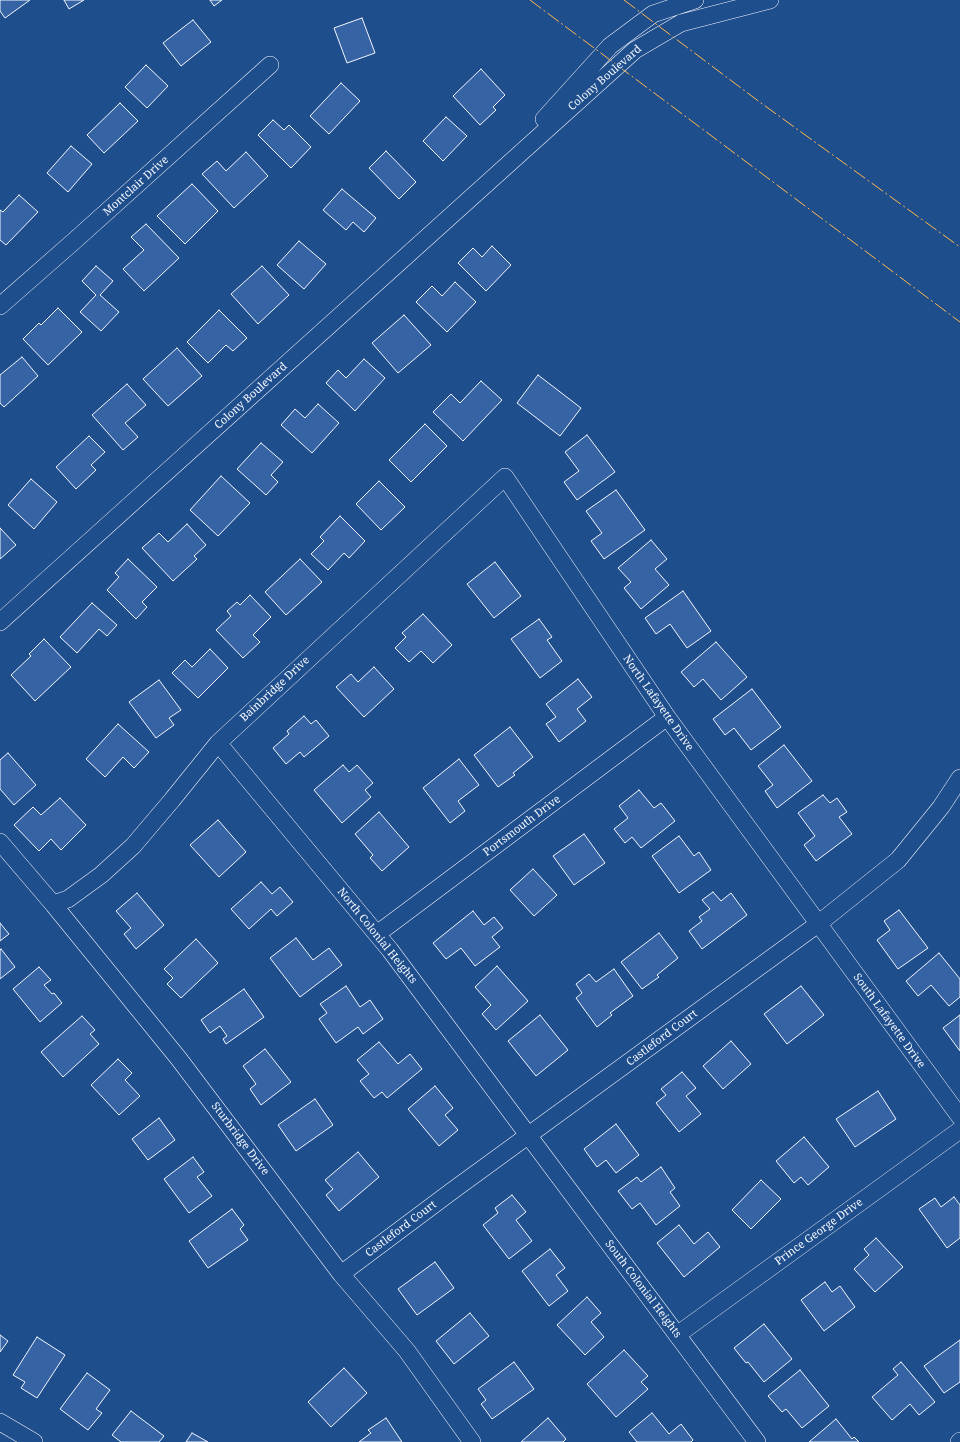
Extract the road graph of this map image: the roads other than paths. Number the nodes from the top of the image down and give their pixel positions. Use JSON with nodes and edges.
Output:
{"nodes":[{"id":1,"x":695,"y":0,"type":"edge"},
{"id":2,"x":770,"y":0,"type":"edge"},
{"id":3,"x":270,"y":65,"type":"dead end"},
{"id":4,"x":502,"y":170,"type":"junction"},
{"id":5,"x":0,"y":306,"type":"edge"},
{"id":6,"x":504,"y":477,"type":"joint"},
{"id":7,"x":0,"y":622,"type":"edge"},
{"id":8,"x":667,"y":717,"type":"junction"},
{"id":9,"x":218,"y":743,"type":"junction"},
{"id":10,"x":960,"y":778,"type":"edge"},
{"id":11,"x":0,"y":842,"type":"edge"},
{"id":12,"x":53,"y":904,"type":"junction"},
{"id":13,"x":818,"y":924,"type":"junction"},
{"id":14,"x":377,"y":934,"type":"junction"},
{"id":15,"x":960,"y":1118,"type":"edge"},
{"id":16,"x":960,"y":1130,"type":"edge"},
{"id":17,"x":528,"y":1135,"type":"junction"},
{"id":18,"x":341,"y":1274,"type":"junction"},
{"id":19,"x":677,"y":1335,"type":"junction"},
{"id":20,"x":0,"y":1422,"type":"edge"},
{"id":21,"x":34,"y":1442,"type":"edge"},
{"id":22,"x":472,"y":1442,"type":"edge"},
{"id":23,"x":757,"y":1442,"type":"edge"}],
"edges":[{"from":1,"to":4,"type":"street","name":"Colony Boulevard"},
{"from":2,"to":4,"type":"street","name":"Colony Boulevard"},
{"from":3,"to":5,"type":"street","name":"Montclair Drive"},
{"from":4,"to":7,"type":"street","name":"Colony Boulevard"},
{"from":6,"to":8,"type":"street","name":"North Lafayette Drive"},
{"from":6,"to":9,"type":"street","name":"Bainbridge Drive"},
{"from":8,"to":13,"type":"street","name":"North Lafayette Drive"},
{"from":8,"to":14,"type":"street","name":"Portsmouth Drive"},
{"from":9,"to":12,"type":"street","name":"Bainbridge Drive"},
{"from":9,"to":14,"type":"street","name":"North Colonial Heights"},
{"from":10,"to":13,"type":"street","name":"Castleford Court"},
{"from":11,"to":12,"type":"street","name":"Sturbridge Drive"},
{"from":12,"to":18,"type":"street","name":"Sturbridge Drive"},
{"from":13,"to":15,"type":"street","name":"South Lafayette Drive"},
{"from":13,"to":17,"type":"street","name":"Castleford Court"},
{"from":14,"to":17,"type":"street","name":"North Colonial Heights"},
{"from":16,"to":19,"type":"street","name":"Prince George Drive"},
{"from":17,"to":18,"type":"street","name":"Castleford Court"},
{"from":17,"to":19,"type":"street","name":"South Colonial Heights"},
{"from":18,"to":22,"type":"street","name":"Sturbridge Drive"},
{"from":19,"to":23,"type":"street","name":"South Colonial Heights"},
{"from":20,"to":21,"type":"street"}]}
